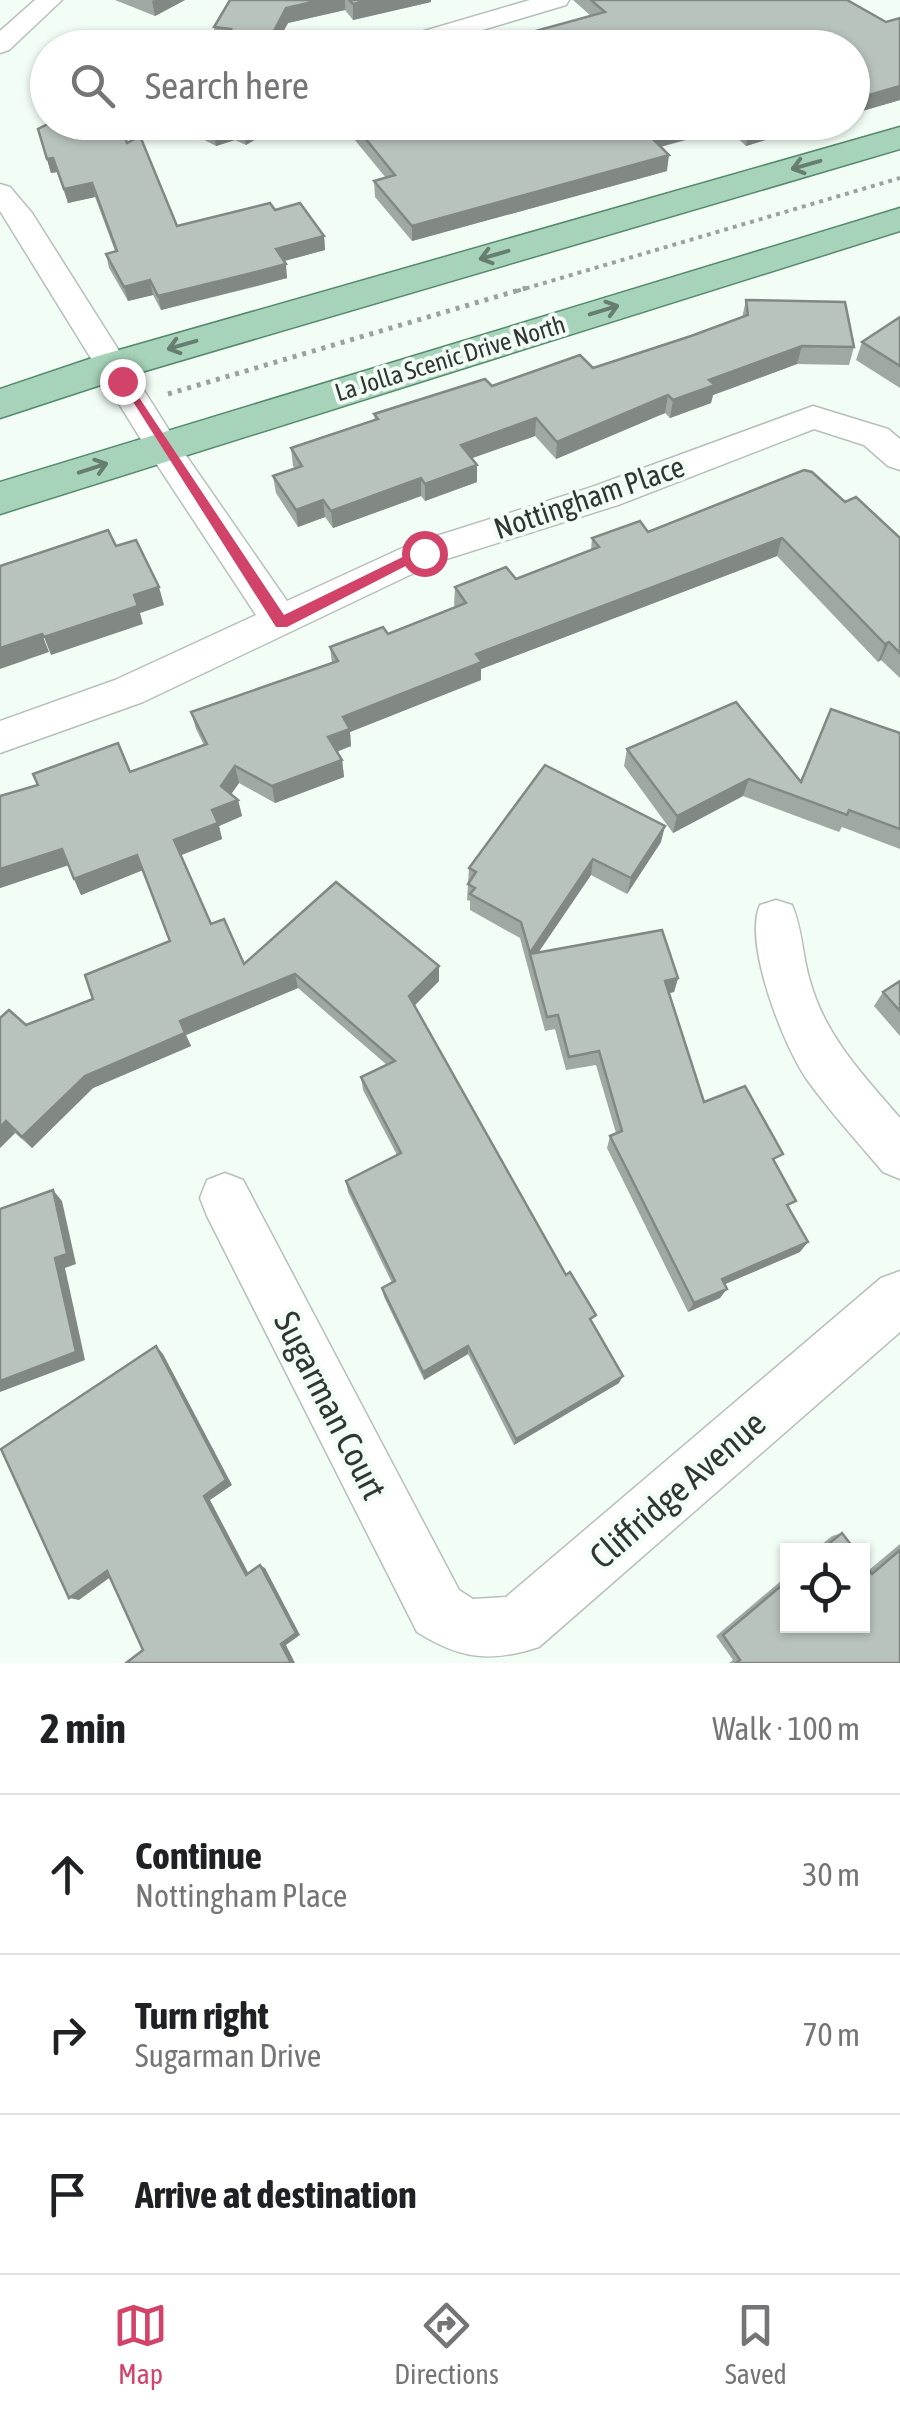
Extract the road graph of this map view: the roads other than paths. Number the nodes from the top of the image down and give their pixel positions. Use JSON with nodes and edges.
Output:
{"nodes":[{"id":1,"x":50,"y":0,"type":"edge"},
{"id":2,"x":558,"y":0,"type":"edge"},
{"id":3,"x":454,"y":30,"type":"edge"},
{"id":4,"x":0,"y":46,"type":"edge"},
{"id":5,"x":900,"y":138,"type":"edge"},
{"id":6,"x":0,"y":193,"type":"edge"},
{"id":7,"x":900,"y":219,"type":"edge"},
{"id":8,"x":112,"y":366,"type":"junction"},
{"id":9,"x":0,"y":404,"type":"edge"},
{"id":10,"x":162,"y":446,"type":"junction"},
{"id":11,"x":900,"y":458,"type":"edge"},
{"id":12,"x":0,"y":498,"type":"edge"},
{"id":13,"x":282,"y":623,"type":"junction"},
{"id":14,"x":0,"y":737,"type":"edge"},
{"id":15,"x":776,"y":920,"type":"dead end"},
{"id":16,"x":900,"y":1155,"type":"edge"},
{"id":17,"x":225,"y":1198,"type":"dead end"},
{"id":18,"x":900,"y":1296,"type":"edge"},
{"id":19,"x":438,"y":1611,"type":"joint"}],
"edges":[{"from":1,"to":4,"type":"street"},
{"from":2,"to":3,"type":"street"},
{"from":5,"to":8,"type":"main road","one_way":true},
{"from":6,"to":8,"type":"street"},
{"from":10,"to":7,"type":"main road","name":"La Jolla Scenic Drive North","one_way":true},
{"from":8,"to":9,"type":"main road"},
{"from":8,"to":10,"type":"street"},
{"from":12,"to":10,"type":"main road","name":"La Jolla Scenic Drive North","one_way":true},
{"from":10,"to":13,"type":"street"},
{"from":11,"to":13,"type":"street","name":"Nottingham Place"},
{"from":13,"to":14,"type":"street","name":"Nottingham Place"},
{"from":15,"to":16,"type":"street"},
{"from":17,"to":19,"type":"street","name":"Sugarman Court"},
{"from":18,"to":19,"type":"street","name":"Cliffridge Avenue"}]}
